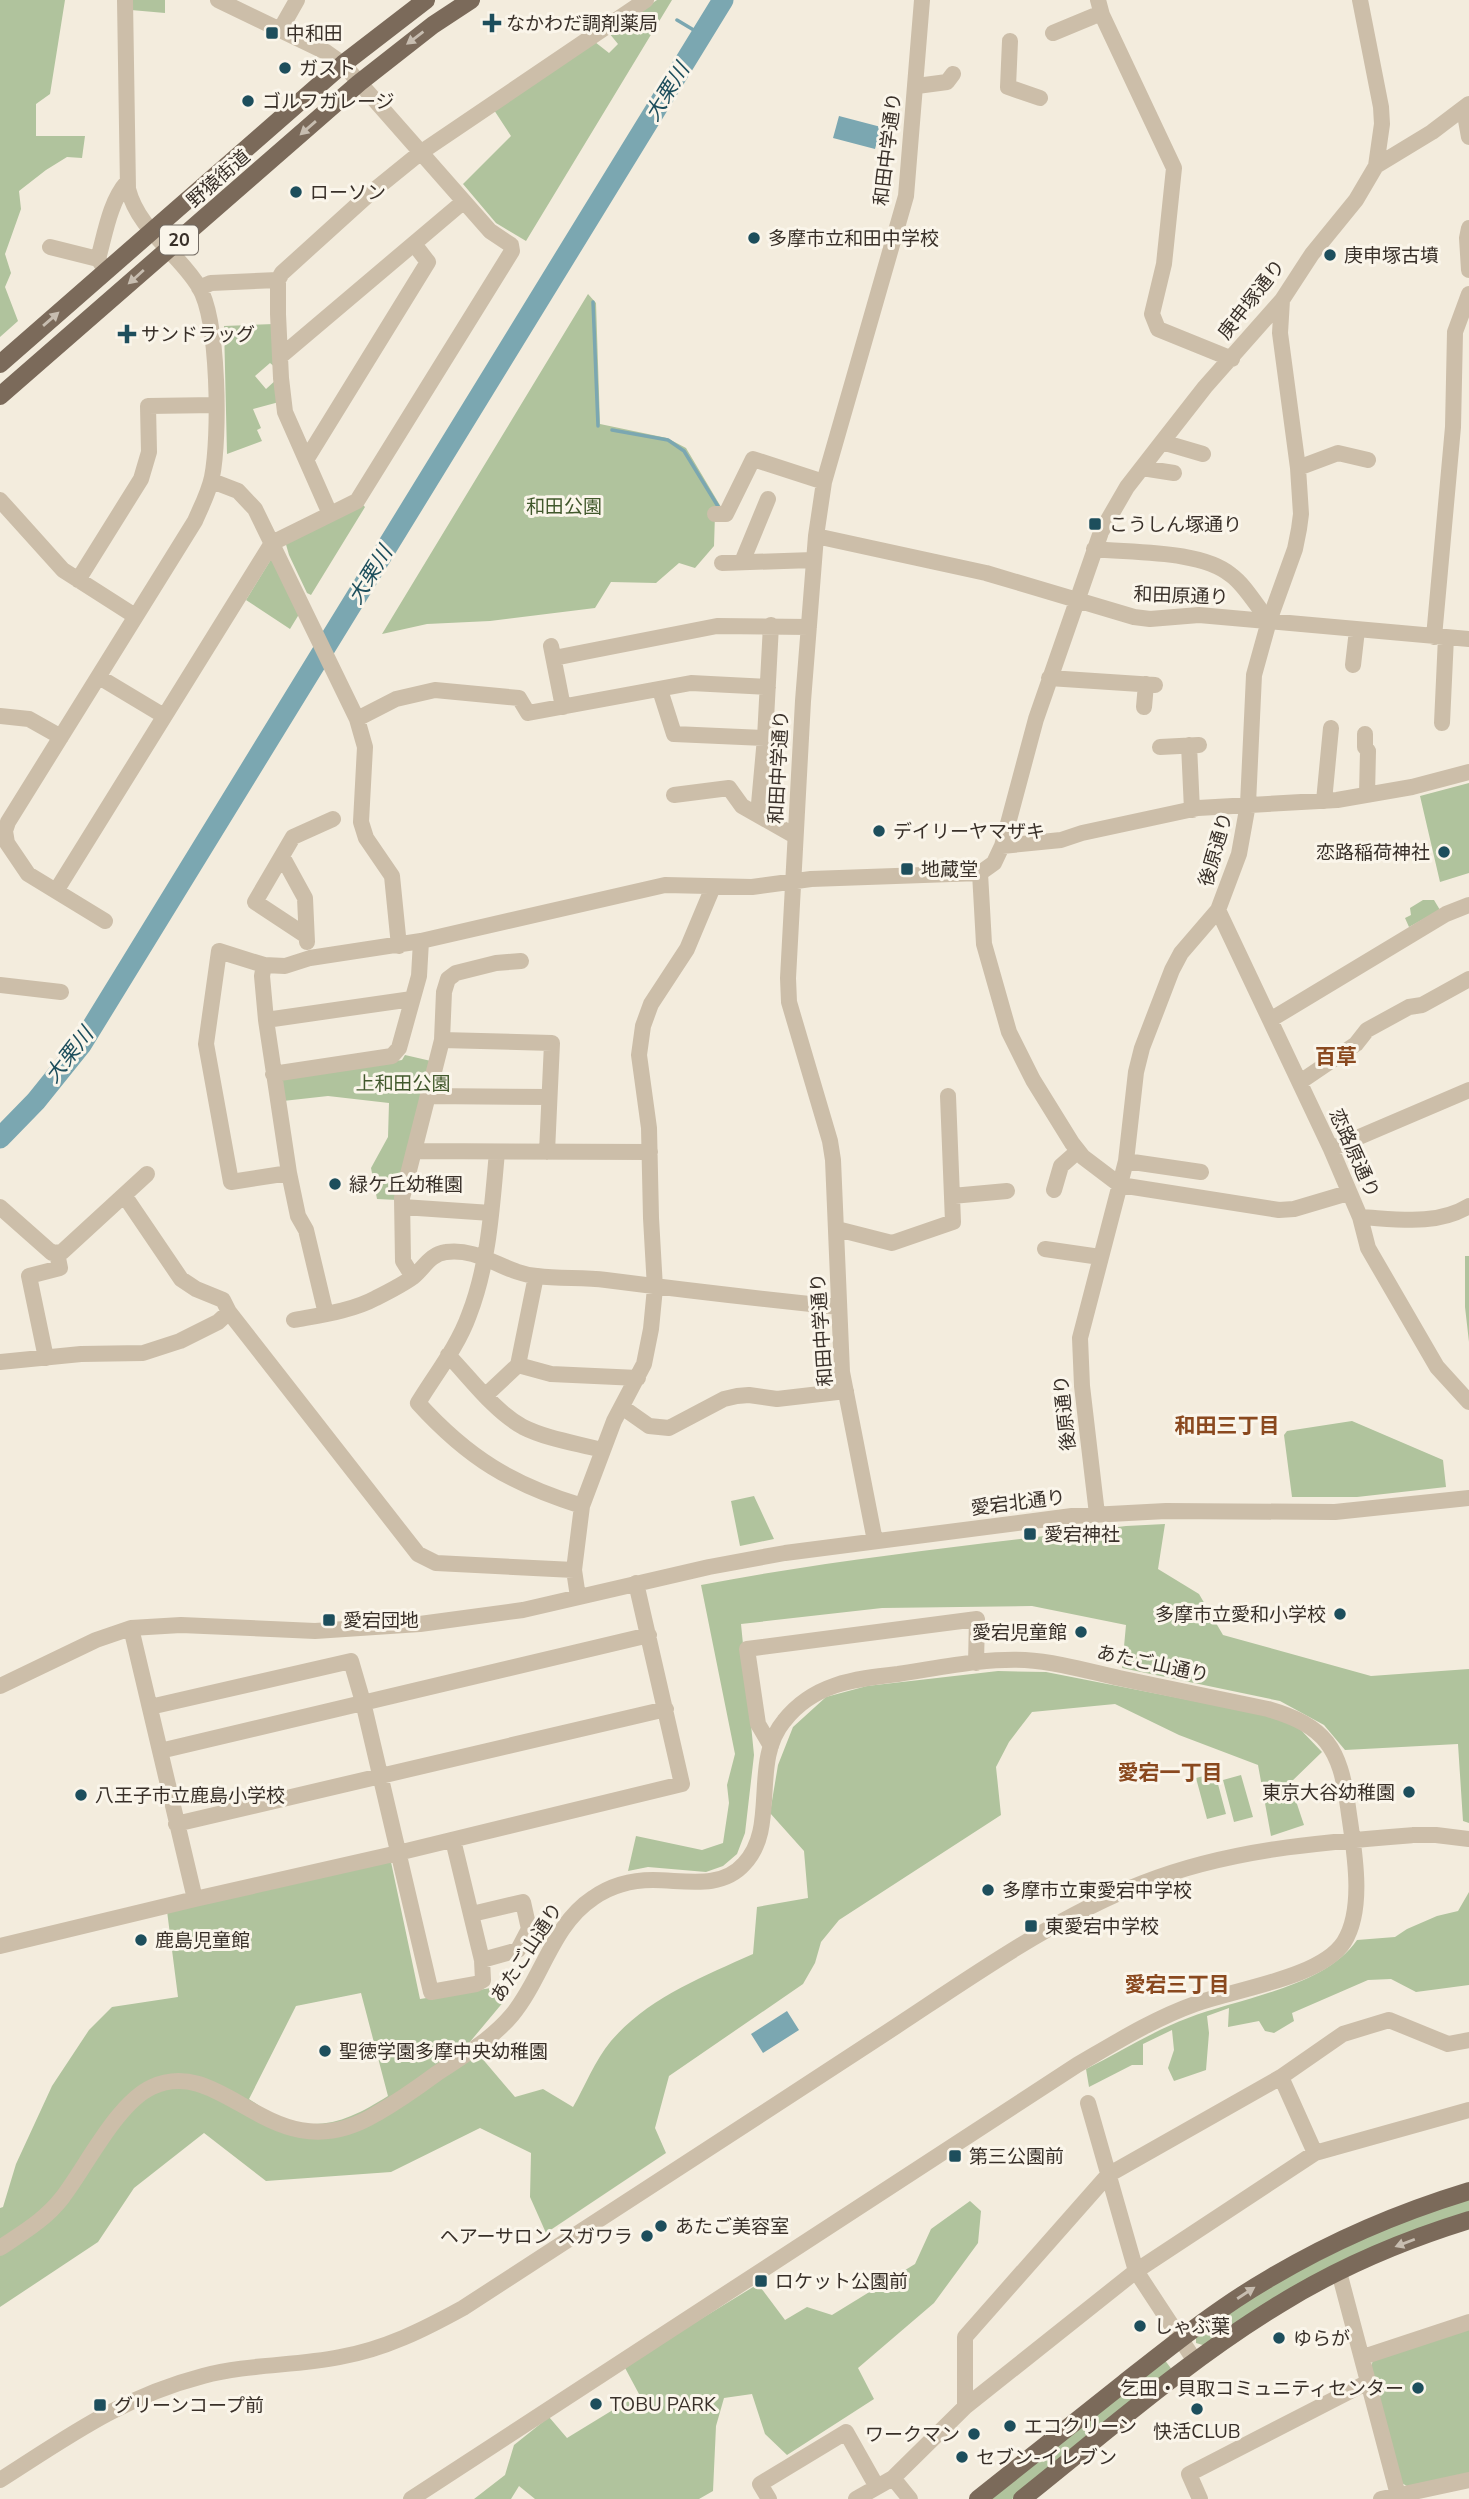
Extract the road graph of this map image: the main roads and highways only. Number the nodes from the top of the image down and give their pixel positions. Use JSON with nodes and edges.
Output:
{"nodes":[{"id":1,"x":426,"y":0,"type":"edge"},
{"id":2,"x":471,"y":0,"type":"edge"},
{"id":3,"x":0,"y":364,"type":"edge"},
{"id":4,"x":0,"y":396,"type":"edge"},
{"id":5,"x":1469,"y":2191,"type":"edge"},
{"id":6,"x":1469,"y":2220,"type":"edge"},
{"id":7,"x":978,"y":2499,"type":"edge"},
{"id":8,"x":1022,"y":2499,"type":"edge"}],
"edges":[{"from":3,"to":1,"type":"main road","name":"野猿街道","number":"20","one_way":true},
{"from":2,"to":4,"type":"main road","name":"野猿街道","number":"20","one_way":true},
{"from":7,"to":5,"type":"main road","one_way":true},
{"from":6,"to":8,"type":"main road","one_way":true}]}
